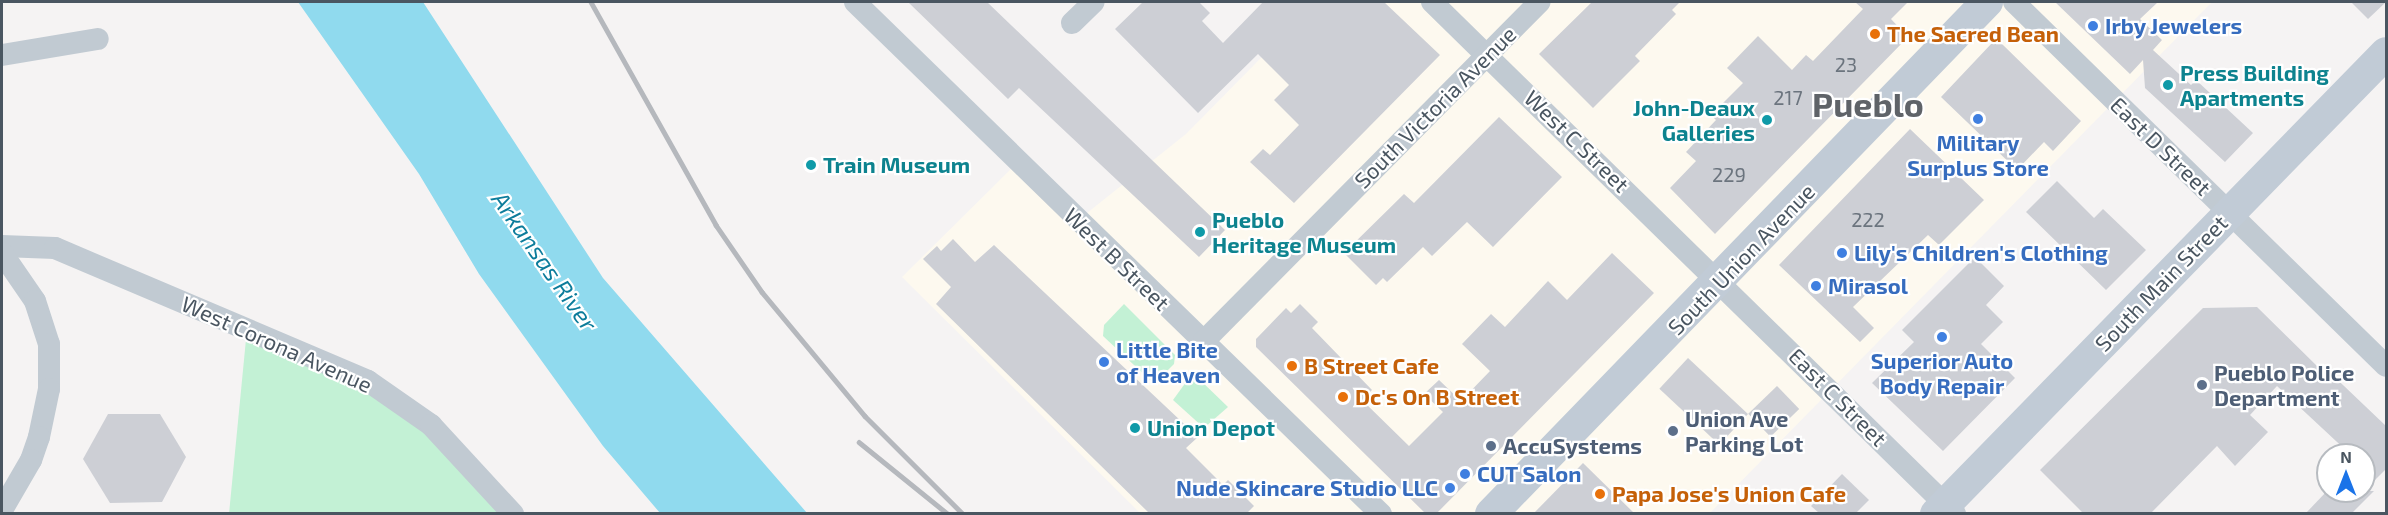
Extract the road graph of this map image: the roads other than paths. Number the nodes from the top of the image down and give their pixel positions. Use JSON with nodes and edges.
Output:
{"nodes":[{"id":1,"x":855,"y":2,"type":"edge"},
{"id":2,"x":1094,"y":2,"type":"edge"},
{"id":3,"x":1432,"y":2,"type":"edge"},
{"id":4,"x":1539,"y":2,"type":"edge"},
{"id":5,"x":1987,"y":2,"type":"edge"},
{"id":6,"x":2014,"y":2,"type":"edge"},
{"id":7,"x":1072,"y":23,"type":"dead end"},
{"id":8,"x":98,"y":39,"type":"dead end"},
{"id":9,"x":2386,"y":53,"type":"edge"},
{"id":10,"x":1487,"y":54,"type":"junction"},
{"id":11,"x":2,"y":55,"type":"edge"},
{"id":12,"x":2230,"y":213,"type":"junction"},
{"id":13,"x":2,"y":246,"type":"edge"},
{"id":14,"x":2,"y":253,"type":"edge"},
{"id":15,"x":1721,"y":280,"type":"junction"},
{"id":16,"x":1204,"y":341,"type":"junction"},
{"id":17,"x":2386,"y":366,"type":"edge"},
{"id":18,"x":2,"y":510,"type":"edge"},
{"id":19,"x":1946,"y":510,"type":"edge"},
{"id":20,"x":513,"y":513,"type":"edge"},
{"id":21,"x":1381,"y":513,"type":"edge"},
{"id":22,"x":1491,"y":513,"type":"edge"}],
"edges":[{"from":1,"to":16,"type":"street","name":"West B Street"},
{"from":2,"to":7,"type":"street"},
{"from":3,"to":10,"type":"street","name":"West C Street"},
{"from":4,"to":10,"type":"street","name":"South Victoria Avenue"},
{"from":5,"to":15,"type":"street","name":"South Union Avenue"},
{"from":6,"to":12,"type":"street","name":"East D Street"},
{"from":8,"to":11,"type":"street"},
{"from":9,"to":12,"type":"street","name":"South Main Street"},
{"from":10,"to":15,"type":"street","name":"West C Street"},
{"from":10,"to":16,"type":"street","name":"South Victoria Avenue"},
{"from":12,"to":17,"type":"street","name":"East D Street"},
{"from":12,"to":19,"type":"street","name":"South Main Street"},
{"from":13,"to":20,"type":"street","name":"West Corona Avenue"},
{"from":14,"to":18,"type":"street"},
{"from":15,"to":19,"type":"street","name":"East C Street"},
{"from":15,"to":22,"type":"street","name":"South Union Avenue"},
{"from":16,"to":21,"type":"street","name":"West B Street"}]}
